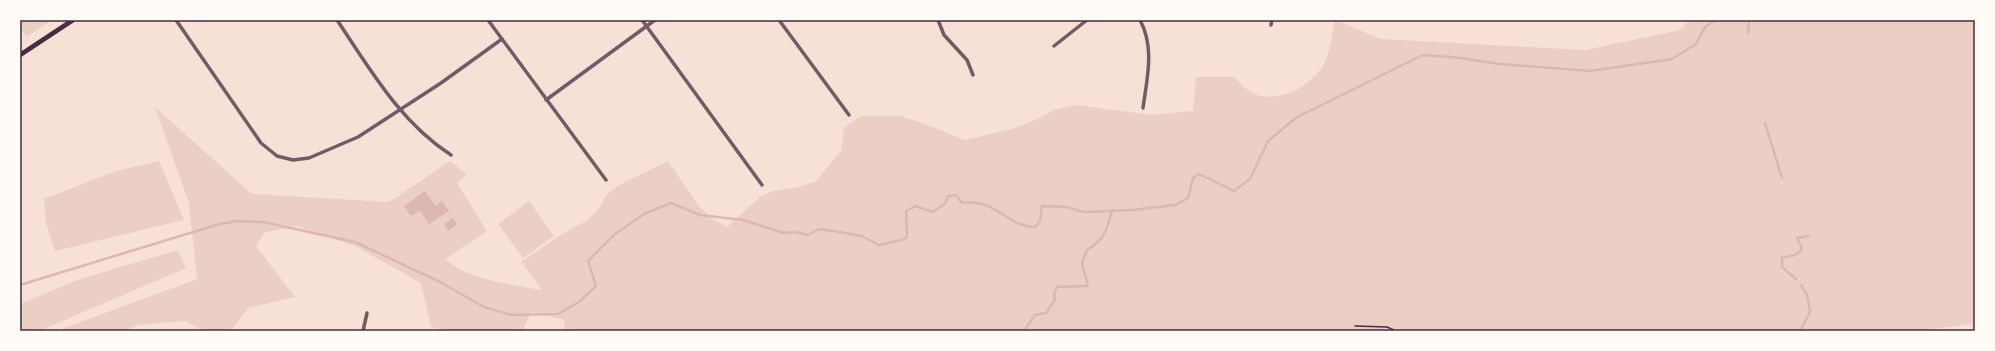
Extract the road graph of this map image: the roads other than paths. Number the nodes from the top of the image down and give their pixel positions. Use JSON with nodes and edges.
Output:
{"nodes":[{"id":1,"x":73,"y":20,"type":"edge"},
{"id":2,"x":176,"y":20,"type":"edge"},
{"id":3,"x":337,"y":20,"type":"edge"},
{"id":4,"x":488,"y":20,"type":"edge"},
{"id":5,"x":642,"y":20,"type":"edge"},
{"id":6,"x":655,"y":20,"type":"edge"},
{"id":7,"x":779,"y":20,"type":"edge"},
{"id":8,"x":938,"y":20,"type":"edge"},
{"id":9,"x":1087,"y":20,"type":"edge"},
{"id":10,"x":1140,"y":20,"type":"edge"},
{"id":11,"x":1272,"y":20,"type":"edge"},
{"id":12,"x":1271,"y":25,"type":"dead end"},
{"id":13,"x":646,"y":26,"type":"junction"},
{"id":14,"x":502,"y":39,"type":"junction"},
{"id":15,"x":1054,"y":46,"type":"dead end"},
{"id":16,"x":20,"y":55,"type":"edge"},
{"id":17,"x":973,"y":75,"type":"dead end"},
{"id":18,"x":546,"y":100,"type":"junction"},
{"id":19,"x":1143,"y":108,"type":"dead end"},
{"id":20,"x":400,"y":109,"type":"junction"},
{"id":21,"x":849,"y":115,"type":"dead end"},
{"id":22,"x":451,"y":155,"type":"dead end"},
{"id":23,"x":606,"y":180,"type":"dead end"},
{"id":24,"x":762,"y":185,"type":"dead end"},
{"id":25,"x":368,"y":313,"type":"dead end"},
{"id":26,"x":363,"y":331,"type":"edge"}],
"edges":[{"from":1,"to":16,"type":"main road"},
{"from":2,"to":20,"type":"street"},
{"from":3,"to":20,"type":"street"},
{"from":4,"to":14,"type":"street"},
{"from":5,"to":13,"type":"street"},
{"from":6,"to":13,"type":"street"},
{"from":7,"to":21,"type":"street"},
{"from":8,"to":17,"type":"street"},
{"from":9,"to":15,"type":"street"},
{"from":10,"to":19,"type":"street"},
{"from":11,"to":12,"type":"street"},
{"from":13,"to":18,"type":"street"},
{"from":13,"to":24,"type":"street"},
{"from":14,"to":18,"type":"street"},
{"from":14,"to":20,"type":"street"},
{"from":18,"to":23,"type":"street"},
{"from":20,"to":22,"type":"street"},
{"from":25,"to":26,"type":"street"}]}
